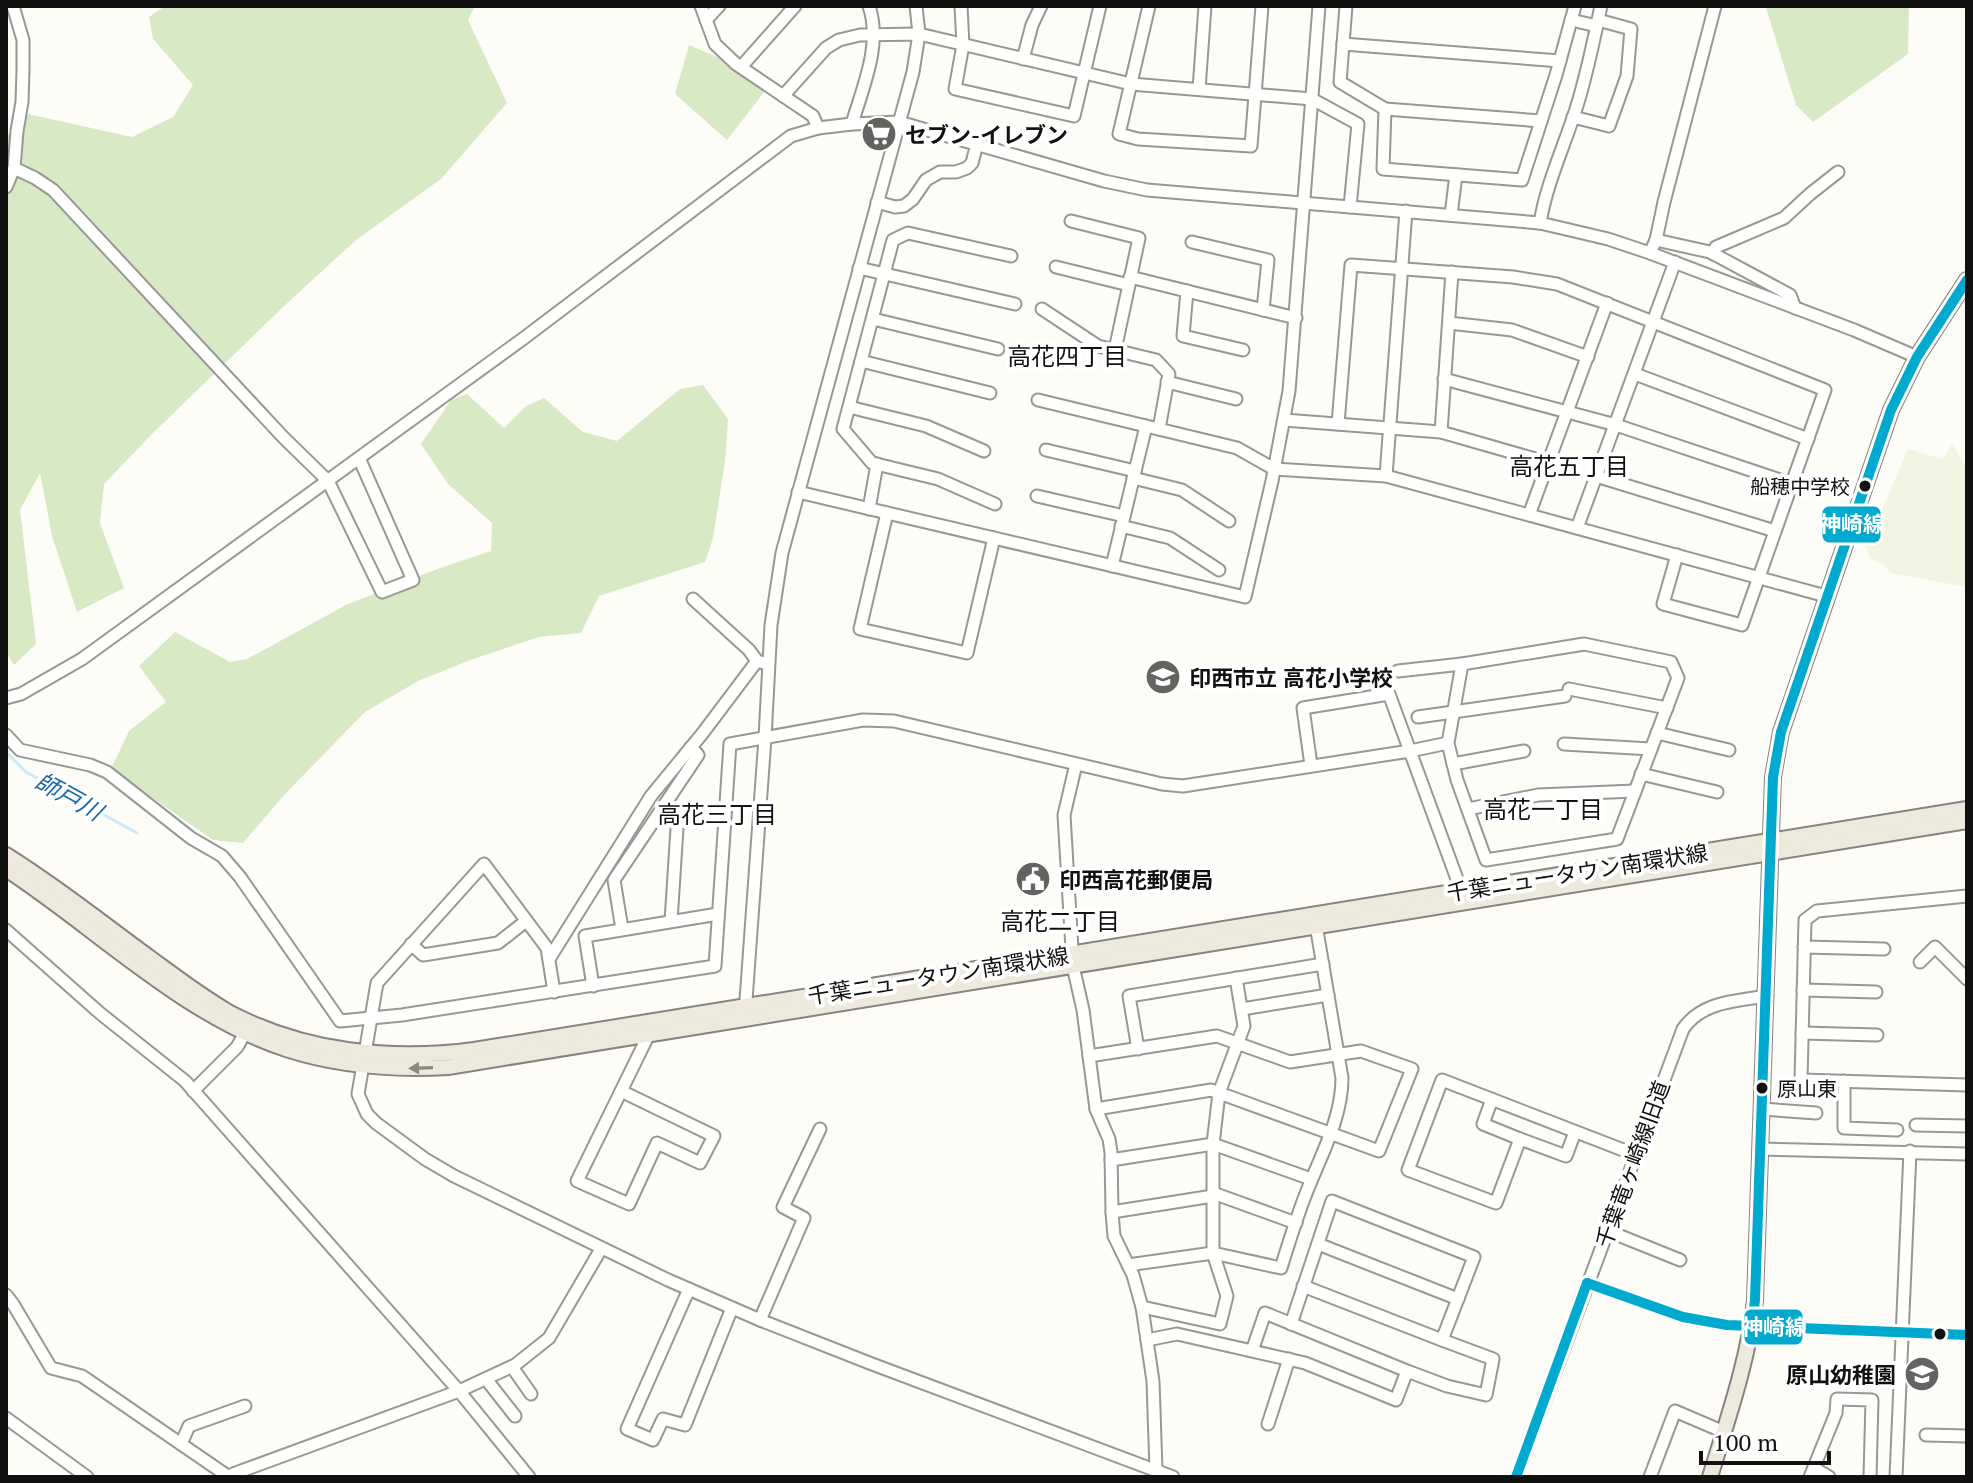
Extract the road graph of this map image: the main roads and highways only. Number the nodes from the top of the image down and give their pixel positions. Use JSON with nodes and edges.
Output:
{"nodes":[{"id":1,"x":1967,"y":280,"type":"edge"},
{"id":2,"x":1967,"y":809,"type":"edge"},
{"id":3,"x":1967,"y":821,"type":"edge"},
{"id":4,"x":1770,"y":848,"type":"junction"},
{"id":5,"x":6,"y":855,"type":"edge"},
{"id":6,"x":6,"y":869,"type":"edge"},
{"id":7,"x":745,"y":1012,"type":"junction"},
{"id":8,"x":249,"y":1028,"type":"junction"},
{"id":9,"x":363,"y":1059,"type":"junction"},
{"id":10,"x":1710,"y":1477,"type":"edge"}],
"edges":[{"from":1,"to":4,"type":"main road"},
{"from":2,"to":4,"type":"main road","name":"千葉ニュータウン南環状線"},
{"from":3,"to":4,"type":"main road","name":"千葉ニュータウン南環状線"},
{"from":4,"to":7,"type":"main road","name":"千葉ニュータウン南環状線"},
{"from":4,"to":10,"type":"main road"},
{"from":5,"to":8,"type":"main road","name":"千葉ニュータウン南環状線"},
{"from":6,"to":8,"type":"main road","name":"千葉ニュータウン南環状線"},
{"from":7,"to":9,"type":"main road","name":"千葉ニュータウン南環状線"},
{"from":7,"to":9,"type":"main road","name":"千葉ニュータウン南環状線","one_way":true},
{"from":8,"to":9,"type":"main road","name":"千葉ニュータウン南環状線"}]}
